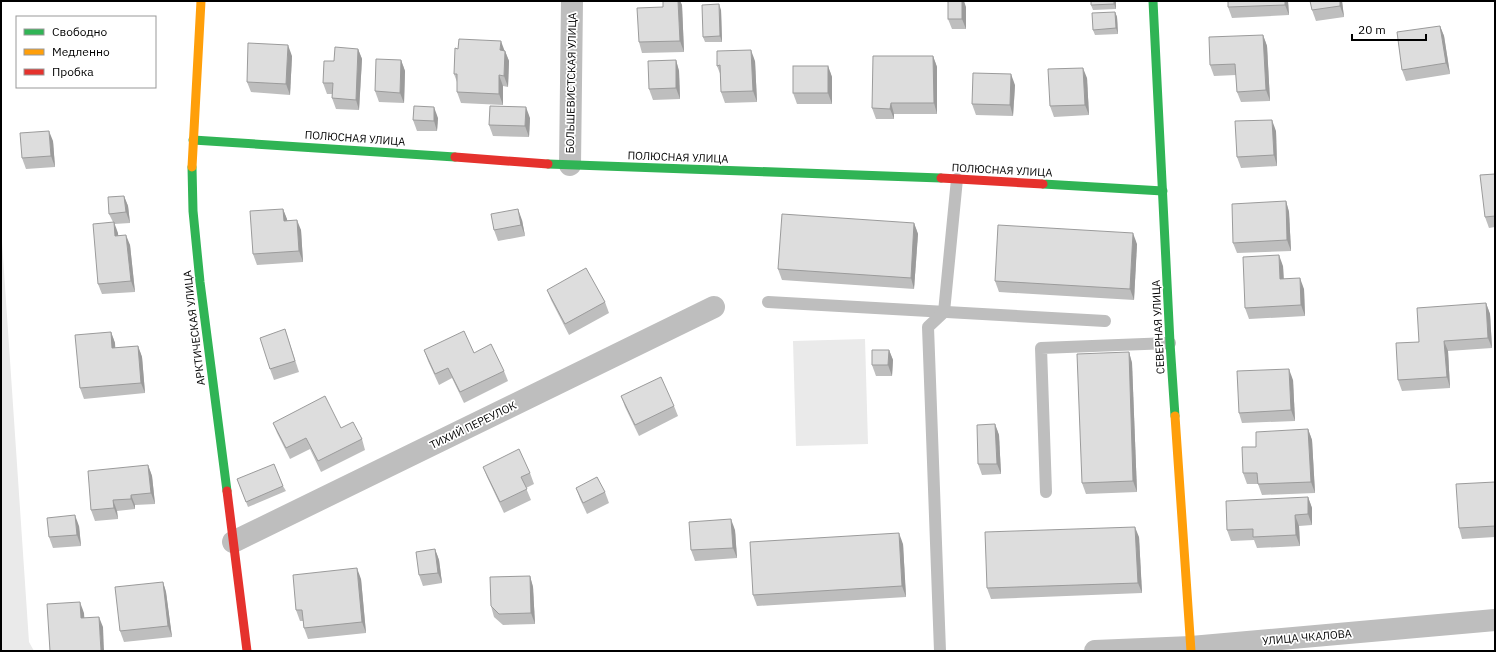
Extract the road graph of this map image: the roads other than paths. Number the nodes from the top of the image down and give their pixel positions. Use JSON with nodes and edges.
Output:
{"nodes":[{"id":1,"x":201,"y":1,"type":"edge"},
{"id":2,"x":572,"y":1,"type":"edge"},
{"id":3,"x":1153,"y":1,"type":"edge"},
{"id":4,"x":193,"y":140,"type":"junction"},
{"id":5,"x":570,"y":165,"type":"junction"},
{"id":6,"x":958,"y":180,"type":"junction"},
{"id":7,"x":1163,"y":191,"type":"junction"},
{"id":8,"x":768,"y":302,"type":"dead end"},
{"id":9,"x":714,"y":307,"type":"dead end"},
{"id":10,"x":944,"y":312,"type":"junction"},
{"id":11,"x":1105,"y":321,"type":"dead end"},
{"id":12,"x":1170,"y":343,"type":"junction"},
{"id":13,"x":1046,"y":492,"type":"dead end"},
{"id":14,"x":233,"y":542,"type":"junction"},
{"id":15,"x":1495,"y":620,"type":"edge"},
{"id":16,"x":1191,"y":649,"type":"edge"},
{"id":17,"x":247,"y":651,"type":"edge"},
{"id":18,"x":940,"y":651,"type":"edge"},
{"id":19,"x":1095,"y":651,"type":"edge"}],
"edges":[{"from":1,"to":4,"type":"street","name":"АРКТИЧЕСКАЯ УЛИЦА"},
{"from":2,"to":5,"type":"street","name":"БОЛЬШЕВИСТСКАЯ УЛИЦА"},
{"from":3,"to":7,"type":"street","name":"СЕВЕРНАЯ УЛИЦА"},
{"from":4,"to":5,"type":"street","name":"ПОЛЮСНАЯ УЛИЦА"},
{"from":4,"to":14,"type":"street","name":"АРКТИЧЕСКАЯ УЛИЦА"},
{"from":5,"to":6,"type":"street","name":"ПОЛЮСНАЯ УЛИЦА"},
{"from":6,"to":7,"type":"street","name":"ПОЛЮСНАЯ УЛИЦА"},
{"from":6,"to":10,"type":"lane"},
{"from":7,"to":12,"type":"street","name":"СЕВЕРНАЯ УЛИЦА"},
{"from":8,"to":10,"type":"lane"},
{"from":9,"to":14,"type":"street","name":"ТИХИЙ ПЕРЕУЛОК"},
{"from":10,"to":11,"type":"lane"},
{"from":10,"to":18,"type":"lane"},
{"from":12,"to":13,"type":"lane"},
{"from":12,"to":16,"type":"street","name":"СЕВЕРНАЯ УЛИЦА"},
{"from":14,"to":17,"type":"street","name":"АРКТИЧЕСКАЯ УЛИЦА"},
{"from":15,"to":16,"type":"street","name":"УЛИЦА ЧКАЛОВА"},
{"from":16,"to":19,"type":"street","name":"УЛИЦА ЧКАЛОВА"}]}
